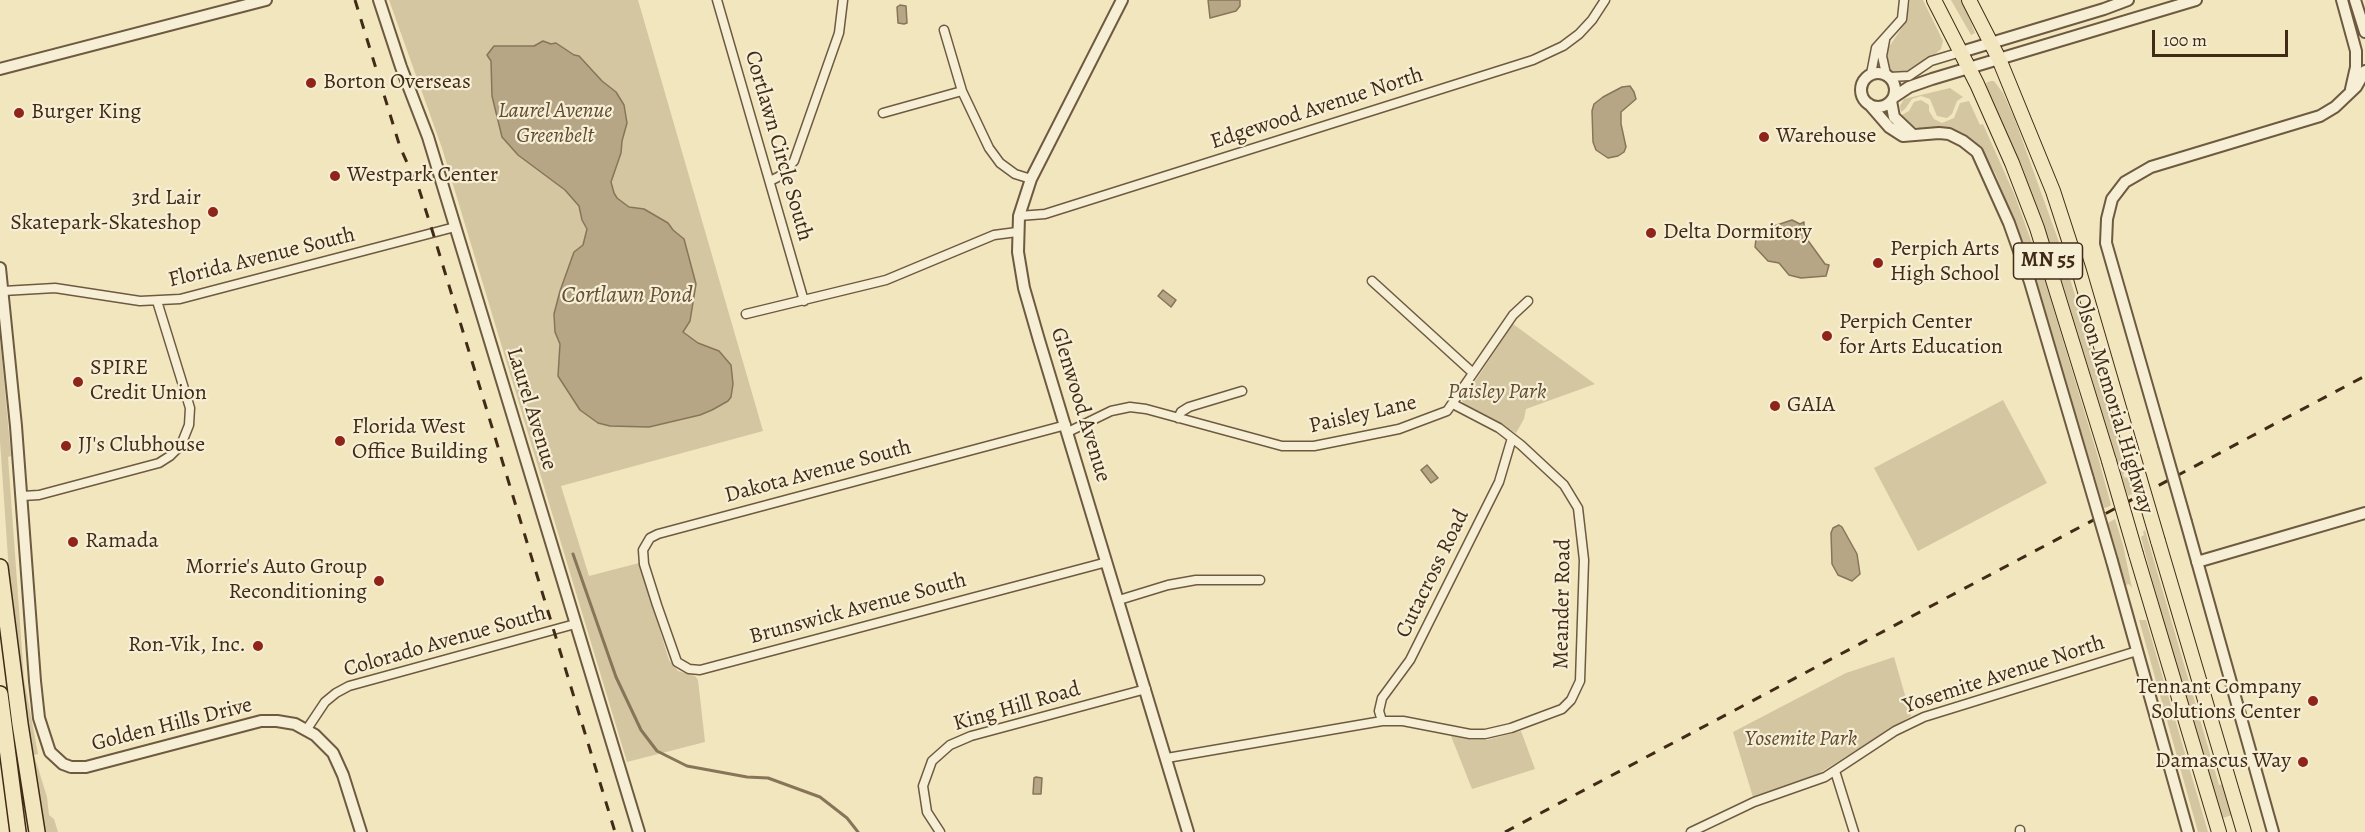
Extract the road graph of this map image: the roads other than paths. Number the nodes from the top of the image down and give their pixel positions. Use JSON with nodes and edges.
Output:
{"nodes":[{"id":1,"x":266,"y":0,"type":"edge"},
{"id":2,"x":379,"y":0,"type":"edge"},
{"id":3,"x":717,"y":0,"type":"edge"},
{"id":4,"x":843,"y":0,"type":"edge"},
{"id":5,"x":1122,"y":0,"type":"edge"},
{"id":6,"x":1605,"y":0,"type":"edge"},
{"id":7,"x":1905,"y":0,"type":"edge"},
{"id":8,"x":1934,"y":0,"type":"edge"},
{"id":9,"x":1969,"y":0,"type":"edge"},
{"id":10,"x":2128,"y":0,"type":"edge"},
{"id":11,"x":2196,"y":0,"type":"edge"},
{"id":12,"x":2342,"y":0,"type":"edge"},
{"id":13,"x":2355,"y":0,"type":"edge"},
{"id":14,"x":944,"y":30,"type":"dead end"},
{"id":15,"x":2365,"y":32,"type":"edge"},
{"id":16,"x":1885,"y":39,"type":"junction"},
{"id":17,"x":1992,"y":44,"type":"junction"},
{"id":18,"x":1961,"y":52,"type":"junction"},
{"id":19,"x":1999,"y":59,"type":"junction"},
{"id":20,"x":1969,"y":68,"type":"junction"},
{"id":21,"x":0,"y":69,"type":"edge"},
{"id":22,"x":2365,"y":71,"type":"edge"},
{"id":23,"x":1872,"y":74,"type":"junction"},
{"id":24,"x":1888,"y":75,"type":"junction"},
{"id":25,"x":962,"y":91,"type":"junction"},
{"id":26,"x":2350,"y":92,"type":"junction"},
{"id":27,"x":1893,"y":99,"type":"junction"},
{"id":28,"x":1869,"y":104,"type":"junction"},
{"id":29,"x":883,"y":113,"type":"dead end"},
{"id":30,"x":1913,"y":135,"type":"junction"},
{"id":31,"x":1031,"y":179,"type":"junction"},
{"id":32,"x":770,"y":181,"type":"junction"},
{"id":33,"x":1019,"y":216,"type":"junction"},
{"id":34,"x":455,"y":227,"type":"junction"},
{"id":35,"x":1017,"y":232,"type":"junction"},
{"id":36,"x":0,"y":268,"type":"edge"},
{"id":37,"x":1371,"y":281,"type":"dead end"},
{"id":38,"x":3,"y":291,"type":"junction"},
{"id":39,"x":157,"y":301,"type":"junction"},
{"id":40,"x":804,"y":301,"type":"junction"},
{"id":41,"x":1528,"y":301,"type":"dead end"},
{"id":42,"x":746,"y":314,"type":"dead end"},
{"id":43,"x":1473,"y":373,"type":"junction"},
{"id":44,"x":1242,"y":391,"type":"dead end"},
{"id":45,"x":1453,"y":404,"type":"junction"},
{"id":46,"x":1178,"y":418,"type":"junction"},
{"id":47,"x":1067,"y":429,"type":"junction"},
{"id":48,"x":1512,"y":438,"type":"junction"},
{"id":49,"x":21,"y":496,"type":"junction"},
{"id":50,"x":2365,"y":513,"type":"edge"},
{"id":51,"x":1107,"y":562,"type":"junction"},
{"id":52,"x":2197,"y":562,"type":"junction"},
{"id":53,"x":0,"y":567,"type":"edge"},
{"id":54,"x":1260,"y":580,"type":"dead end"},
{"id":55,"x":1119,"y":600,"type":"junction"},
{"id":56,"x":657,"y":605,"type":"joint"},
{"id":57,"x":575,"y":624,"type":"junction"},
{"id":58,"x":2137,"y":651,"type":"junction"},
{"id":59,"x":1146,"y":689,"type":"junction"},
{"id":60,"x":0,"y":694,"type":"edge"},
{"id":61,"x":1382,"y":721,"type":"junction"},
{"id":62,"x":307,"y":729,"type":"junction"},
{"id":63,"x":1167,"y":758,"type":"junction"},
{"id":64,"x":1835,"y":771,"type":"junction"},
{"id":65,"x":1695,"y":831,"type":"edge"},
{"id":66,"x":18,"y":832,"type":"edge"},
{"id":67,"x":37,"y":832,"type":"edge"},
{"id":68,"x":361,"y":832,"type":"edge"},
{"id":69,"x":639,"y":832,"type":"edge"},
{"id":70,"x":940,"y":832,"type":"edge"},
{"id":71,"x":1188,"y":832,"type":"edge"},
{"id":72,"x":1854,"y":832,"type":"edge"},
{"id":73,"x":2188,"y":832,"type":"edge"},
{"id":74,"x":2219,"y":832,"type":"edge"},
{"id":75,"x":2244,"y":832,"type":"edge"},
{"id":76,"x":2273,"y":832,"type":"edge"}],
"edges":[{"from":1,"to":21,"type":"street"},
{"from":2,"to":34,"type":"street","name":"Laurel Avenue"},
{"from":3,"to":32,"type":"street","name":"Cortlawn Circle South"},
{"from":4,"to":32,"type":"street"},
{"from":5,"to":31,"type":"street","name":"Glenwood Avenue"},
{"from":6,"to":33,"type":"street","name":"Edgewood Avenue North"},
{"from":7,"to":16,"type":"street"},
{"from":8,"to":18,"type":"highway","name":"Olson Memorial Highway","number":"MN 55"},
{"from":9,"to":17,"type":"highway","name":"Olson Memorial Highway","number":"MN 55"},
{"from":10,"to":17,"type":"street"},
{"from":11,"to":19,"type":"street"},
{"from":12,"to":26,"type":"street"},
{"from":13,"to":15,"type":"street"},
{"from":14,"to":25,"type":"street"},
{"from":16,"to":23,"type":"street"},
{"from":16,"to":24,"type":"street"},
{"from":17,"to":18,"type":"street"},
{"from":17,"to":19,"type":"highway","name":"Olson Memorial Highway","number":"MN 55"},
{"from":18,"to":20,"type":"highway","name":"Olson Memorial Highway","number":"MN 55"},
{"from":18,"to":24,"type":"street"},
{"from":19,"to":20,"type":"street"},
{"from":19,"to":75,"type":"highway","name":"Olson Memorial Highway","number":"MN 55","bridge":true},
{"from":20,"to":27,"type":"street"},
{"from":20,"to":74,"type":"highway","name":"Olson Memorial Highway","number":"MN 55","bridge":true},
{"from":22,"to":26,"type":"street"},
{"from":23,"to":24,"type":"street"},
{"from":23,"to":28,"type":"street"},
{"from":24,"to":27,"type":"street"},
{"from":25,"to":29,"type":"street"},
{"from":25,"to":31,"type":"street"},
{"from":26,"to":52,"type":"street","bridge":true},
{"from":27,"to":28,"type":"street"},
{"from":27,"to":30,"type":"street"},
{"from":28,"to":30,"type":"street"},
{"from":30,"to":58,"type":"street","bridge":true},
{"from":31,"to":33,"type":"street","name":"Glenwood Avenue"},
{"from":32,"to":40,"type":"street","name":"Cortlawn Circle South"},
{"from":33,"to":35,"type":"street","name":"Glenwood Avenue"},
{"from":34,"to":39,"type":"street","name":"Florida Avenue South"},
{"from":34,"to":57,"type":"street","name":"Laurel Avenue"},
{"from":35,"to":40,"type":"street"},
{"from":35,"to":47,"type":"street","name":"Glenwood Avenue"},
{"from":36,"to":38,"type":"street"},
{"from":37,"to":43,"type":"street"},
{"from":38,"to":39,"type":"street","name":"Florida Avenue South"},
{"from":38,"to":49,"type":"street"},
{"from":39,"to":49,"type":"street"},
{"from":40,"to":42,"type":"street"},
{"from":41,"to":43,"type":"street","name":"Paisley Lane"},
{"from":43,"to":45,"type":"street","name":"Paisley Lane"},
{"from":44,"to":46,"type":"street"},
{"from":45,"to":46,"type":"street","name":"Paisley Lane"},
{"from":45,"to":48,"type":"street","name":"Meander Road"},
{"from":46,"to":47,"type":"street","name":"Paisley Lane"},
{"from":47,"to":51,"type":"street","name":"Glenwood Avenue"},
{"from":47,"to":56,"type":"street","name":"Dakota Avenue South"},
{"from":48,"to":61,"type":"street","name":"Cutacross Road"},
{"from":48,"to":61,"type":"street","name":"Meander Road"},
{"from":49,"to":62,"type":"street","name":"Golden Hills Drive"},
{"from":50,"to":52,"type":"street"},
{"from":51,"to":55,"type":"street","name":"Glenwood Avenue"},
{"from":51,"to":56,"type":"street","name":"Brunswick Avenue South"},
{"from":52,"to":76,"type":"street"},
{"from":53,"to":67,"type":"highway"},
{"from":54,"to":55,"type":"street"},
{"from":55,"to":59,"type":"street","name":"Glenwood Avenue"},
{"from":57,"to":62,"type":"street","name":"Colorado Avenue South"},
{"from":57,"to":69,"type":"street","name":"Laurel Avenue"},
{"from":58,"to":64,"type":"street","name":"Yosemite Avenue North"},
{"from":58,"to":73,"type":"street"},
{"from":59,"to":63,"type":"street","name":"Glenwood Avenue"},
{"from":59,"to":70,"type":"street","name":"King Hill Road"},
{"from":60,"to":66,"type":"highway"},
{"from":61,"to":63,"type":"street","name":"Meander Road"},
{"from":62,"to":68,"type":"street","name":"Golden Hills Drive"},
{"from":63,"to":71,"type":"street","name":"Glenwood Avenue"},
{"from":64,"to":65,"type":"street","name":"Yosemite Avenue North"},
{"from":64,"to":72,"type":"street"}]}
